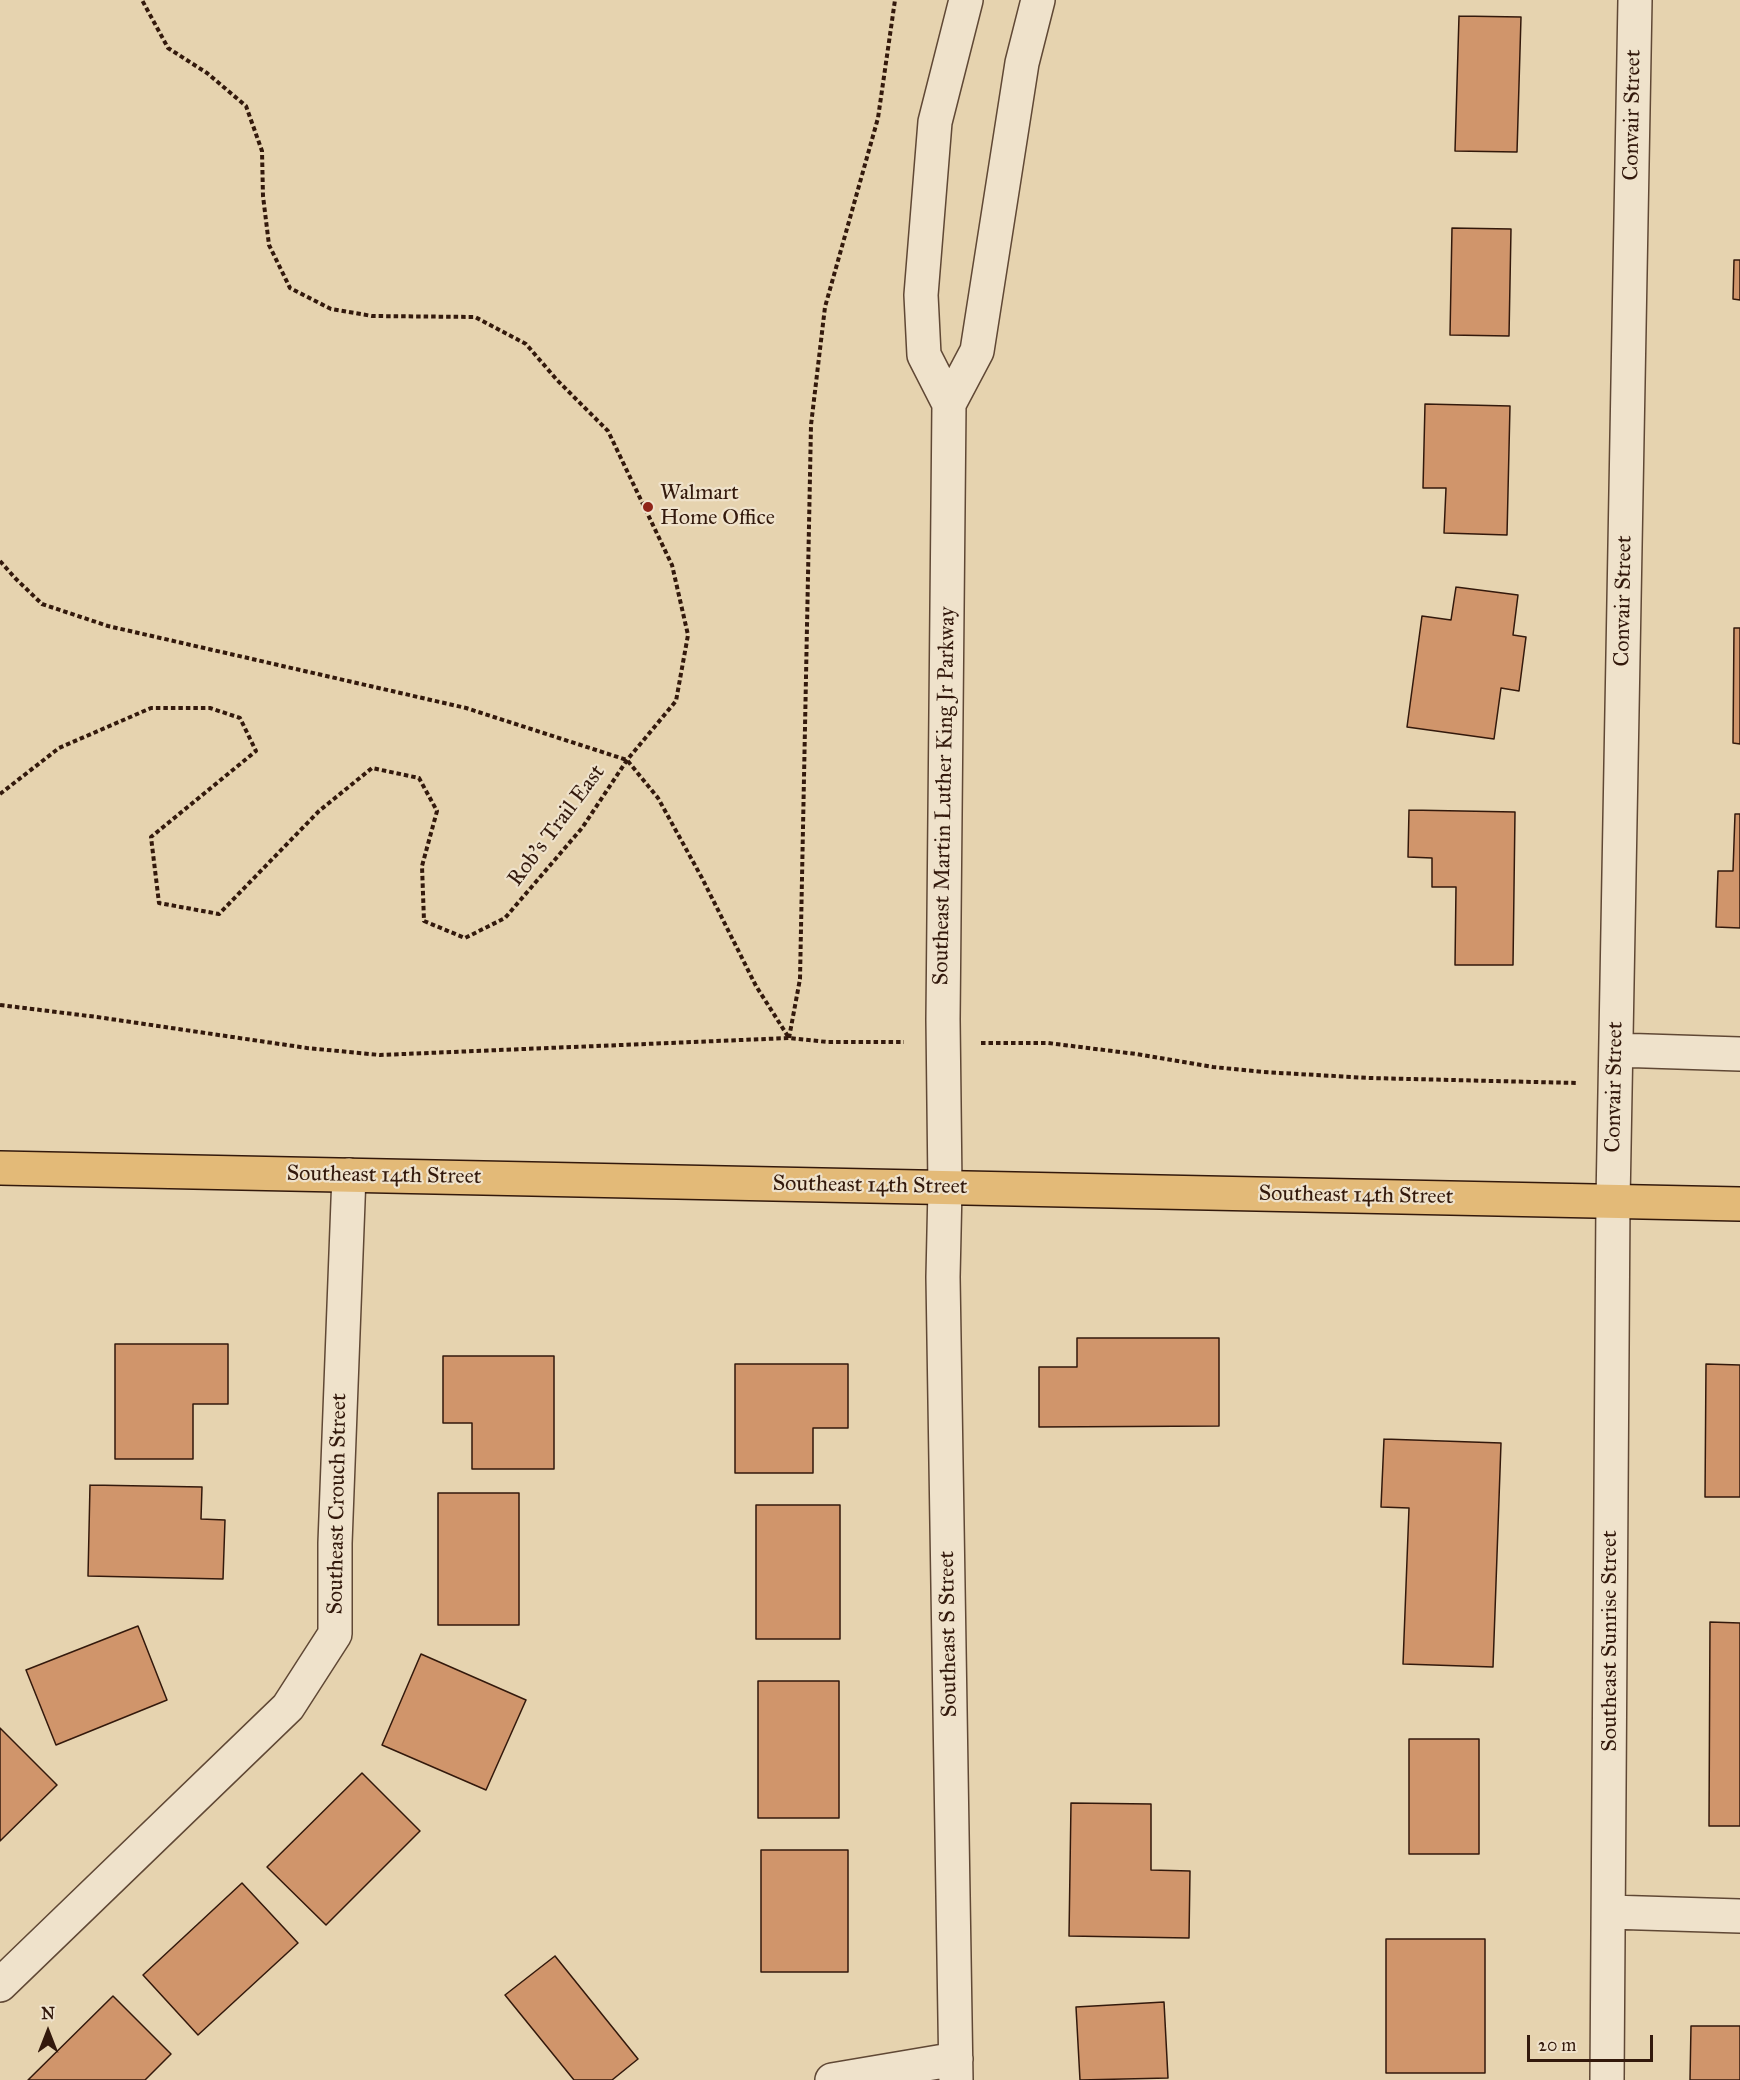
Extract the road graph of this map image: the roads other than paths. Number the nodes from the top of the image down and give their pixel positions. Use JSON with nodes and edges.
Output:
{"nodes":[{"id":1,"x":966,"y":0,"type":"edge"},
{"id":2,"x":1038,"y":0,"type":"edge"},
{"id":3,"x":1635,"y":0,"type":"edge"},
{"id":4,"x":949,"y":404,"type":"junction"},
{"id":5,"x":1616,"y":1050,"type":"junction"},
{"id":6,"x":1740,"y":1054,"type":"edge"},
{"id":7,"x":0,"y":1168,"type":"edge"},
{"id":8,"x":349,"y":1176,"type":"junction"},
{"id":9,"x":945,"y":1188,"type":"junction"},
{"id":10,"x":1613,"y":1202,"type":"junction"},
{"id":11,"x":1740,"y":1204,"type":"edge"},
{"id":12,"x":1609,"y":1912,"type":"junction"},
{"id":13,"x":1740,"y":1916,"type":"edge"},
{"id":14,"x":0,"y":1985,"type":"edge"},
{"id":15,"x":956,"y":2070,"type":"edge"},
{"id":16,"x":832,"y":2080,"type":"edge"},
{"id":17,"x":1607,"y":2080,"type":"edge"}],
"edges":[{"from":1,"to":4,"type":"street","name":"Southeast Martin Luther King Jr Parkway"},
{"from":2,"to":4,"type":"street","name":"Southeast Martin Luther King Jr Parkway"},
{"from":3,"to":5,"type":"street","name":"Convair Street"},
{"from":4,"to":9,"type":"street","name":"Southeast Martin Luther King Jr Parkway"},
{"from":5,"to":6,"type":"street"},
{"from":5,"to":10,"type":"street","name":"Convair Street"},
{"from":7,"to":8,"type":"main road","name":"Southeast 14th Street"},
{"from":8,"to":9,"type":"main road","name":"Southeast 14th Street"},
{"from":8,"to":14,"type":"street","name":"Southeast Crouch Street"},
{"from":9,"to":10,"type":"main road","name":"Southeast 14th Street"},
{"from":9,"to":15,"type":"street","name":"Southeast S Street"},
{"from":10,"to":11,"type":"main road","name":"Southeast 14th Street"},
{"from":10,"to":12,"type":"street","name":"Southeast Sunrise Street"},
{"from":12,"to":13,"type":"street"},
{"from":12,"to":17,"type":"street","name":"Southeast Sunrise Street"},
{"from":15,"to":16,"type":"street"}]}
